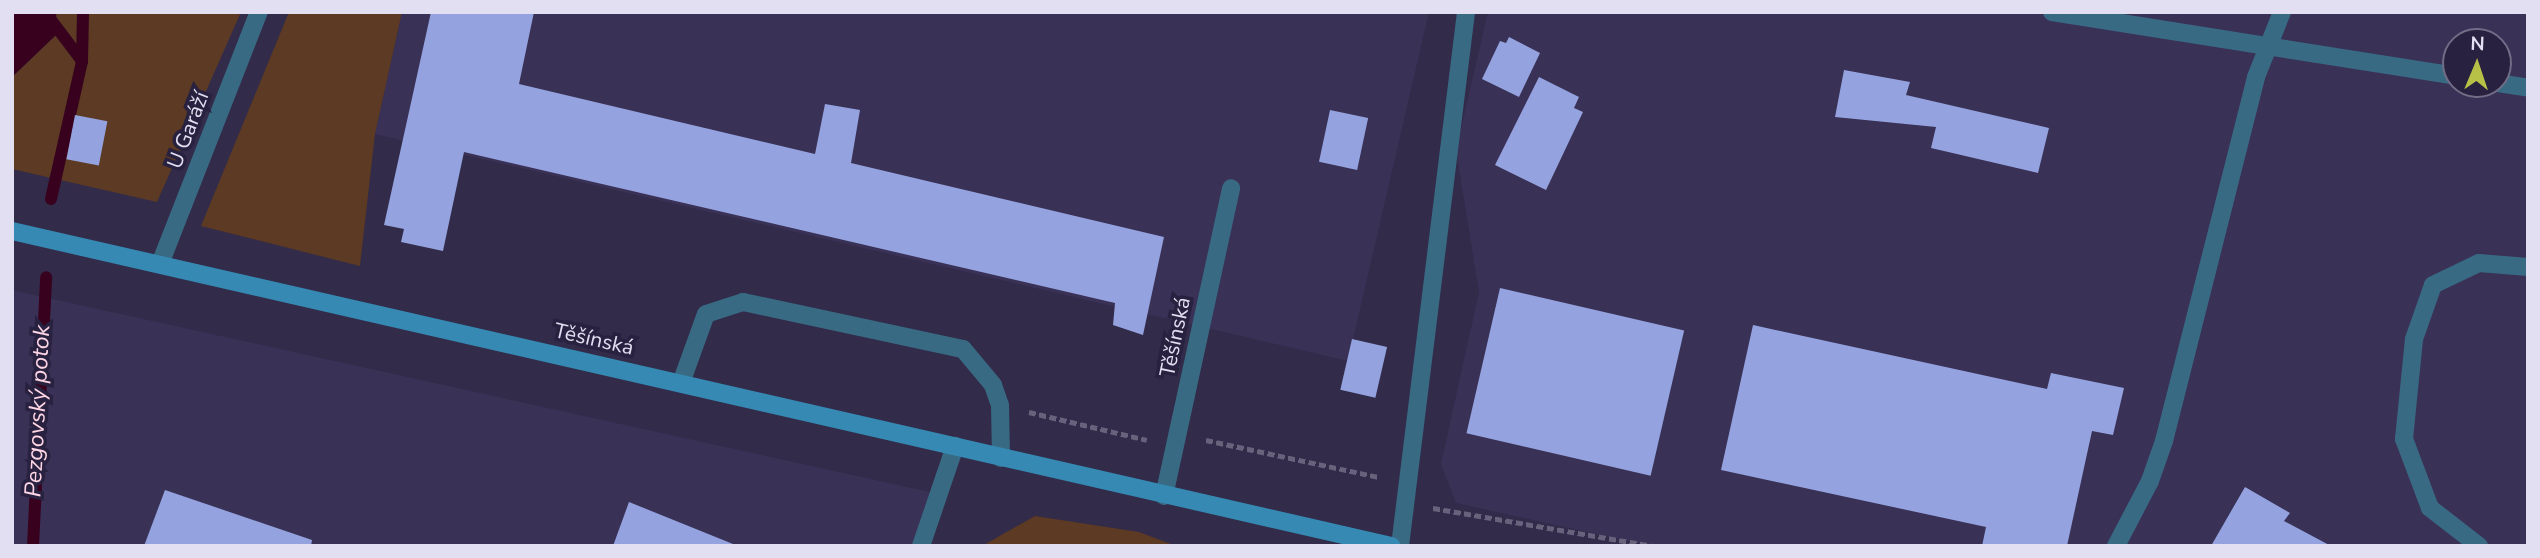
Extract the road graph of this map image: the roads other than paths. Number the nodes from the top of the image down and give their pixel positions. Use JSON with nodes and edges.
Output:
{"nodes":[{"id":1,"x":259,"y":12,"type":"edge"},
{"id":2,"x":1466,"y":12,"type":"edge"},
{"id":3,"x":2052,"y":12,"type":"edge"},
{"id":4,"x":2282,"y":12,"type":"edge"},
{"id":5,"x":2268,"y":47,"type":"junction"},
{"id":6,"x":2442,"y":74,"type":"edge"},
{"id":7,"x":1231,"y":188,"type":"dead end"},
{"id":8,"x":12,"y":231,"type":"edge"},
{"id":9,"x":160,"y":264,"type":"junction"},
{"id":10,"x":2528,"y":267,"type":"edge"},
{"id":11,"x":681,"y":383,"type":"junction"},
{"id":12,"x":955,"y":446,"type":"junction"},
{"id":13,"x":1001,"y":458,"type":"junction"},
{"id":14,"x":1164,"y":496,"type":"junction"},
{"id":15,"x":921,"y":546,"type":"edge"},
{"id":16,"x":1392,"y":546,"type":"edge"},
{"id":17,"x":1400,"y":546,"type":"edge"},
{"id":18,"x":2116,"y":546,"type":"edge"},
{"id":19,"x":2479,"y":546,"type":"edge"}],
"edges":[{"from":1,"to":9,"type":"street","name":"U Garáží"},
{"from":2,"to":17,"type":"street"},
{"from":3,"to":5,"type":"street"},
{"from":4,"to":5,"type":"street"},
{"from":5,"to":6,"type":"street"},
{"from":5,"to":18,"type":"street"},
{"from":7,"to":14,"type":"street","name":"Těšínská"},
{"from":8,"to":9,"type":"main road","name":"Těšínská"},
{"from":9,"to":11,"type":"main road","name":"Těšínská"},
{"from":10,"to":19,"type":"street"},
{"from":11,"to":12,"type":"main road","name":"Těšínská"},
{"from":11,"to":13,"type":"street"},
{"from":12,"to":13,"type":"main road","name":"Těšínská"},
{"from":12,"to":15,"type":"street"},
{"from":13,"to":14,"type":"main road","name":"Těšínská"},
{"from":14,"to":16,"type":"main road","name":"Těšínská"}]}
